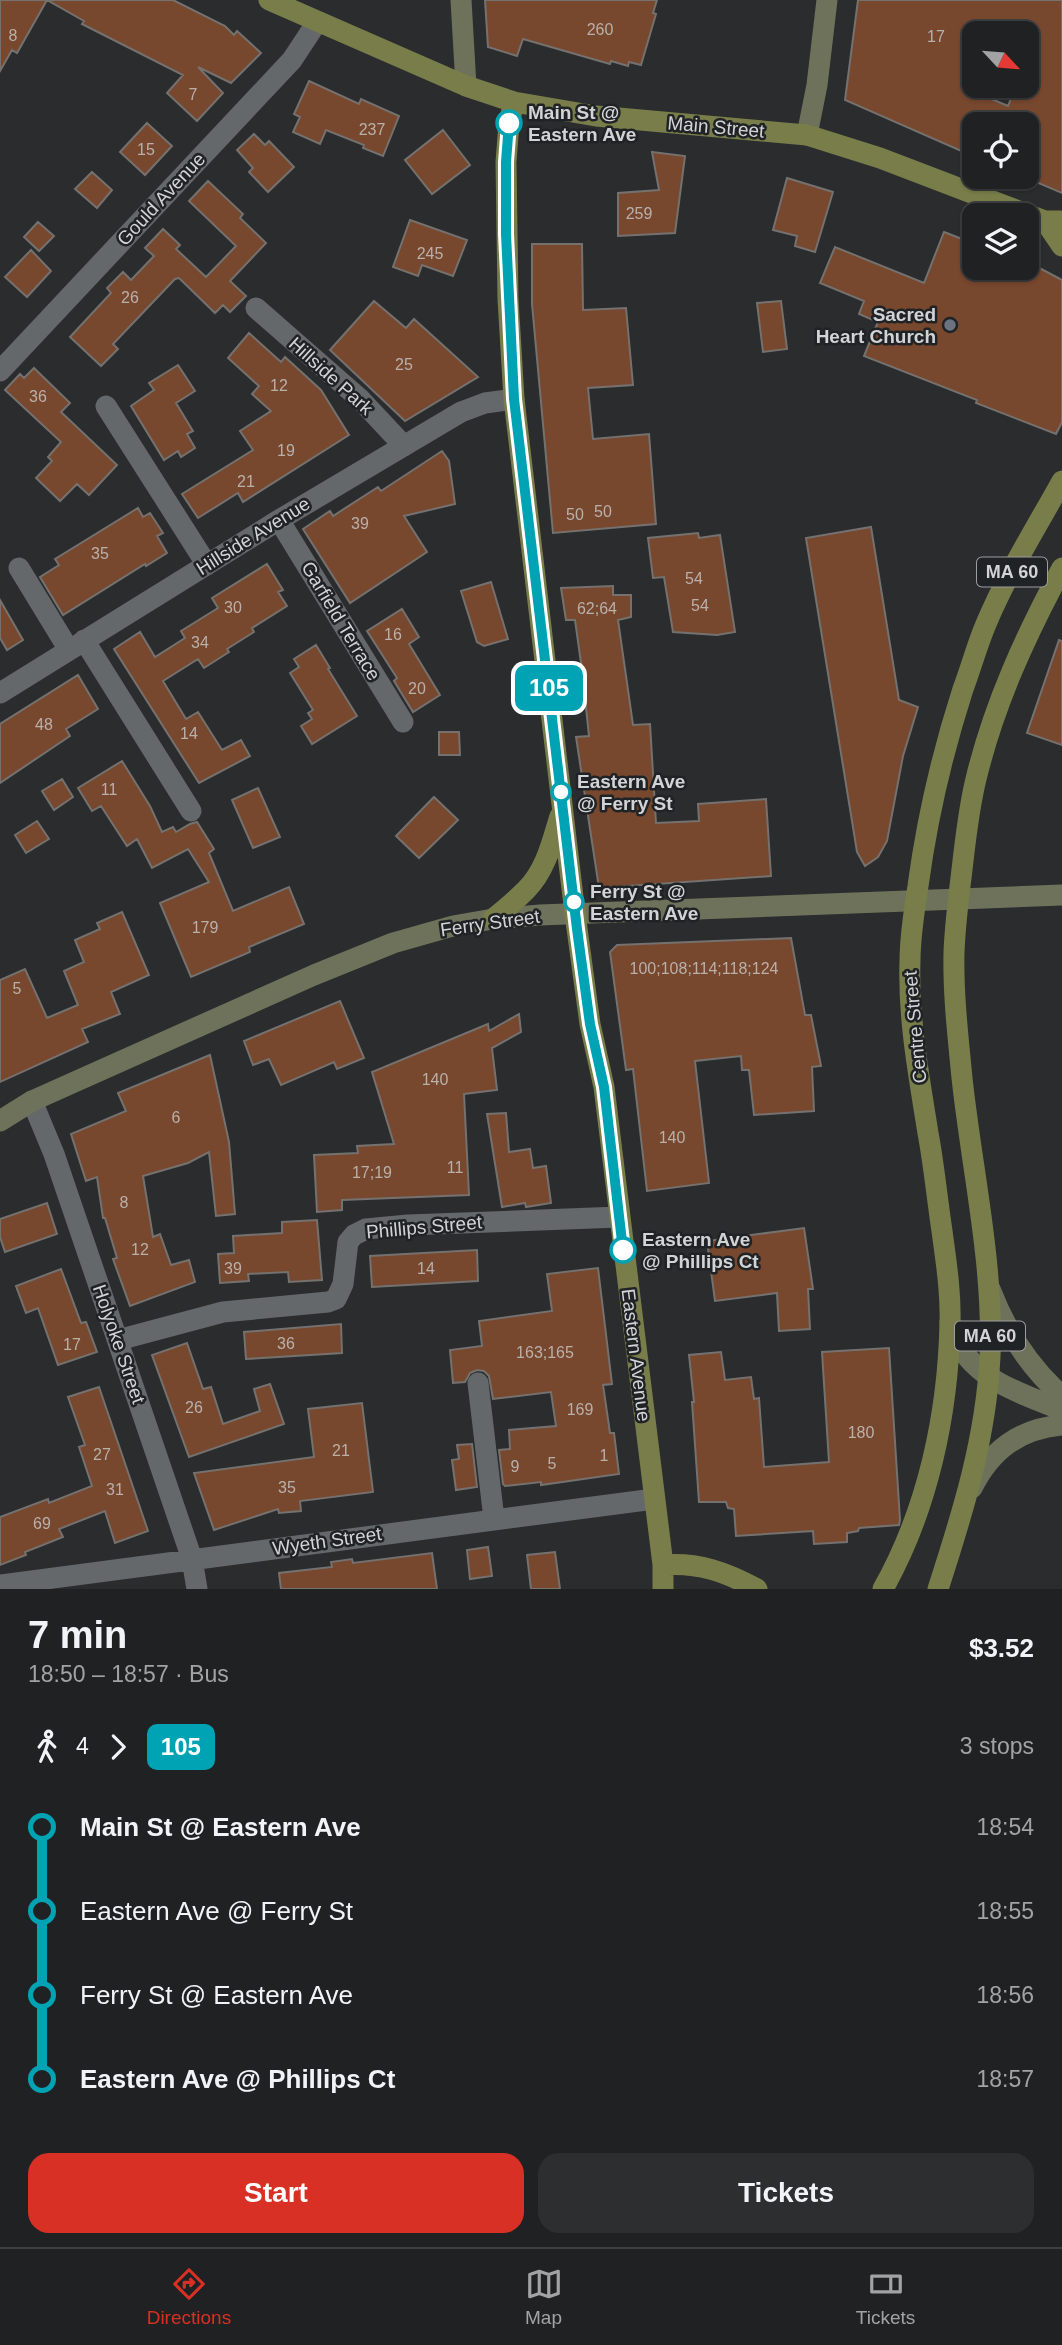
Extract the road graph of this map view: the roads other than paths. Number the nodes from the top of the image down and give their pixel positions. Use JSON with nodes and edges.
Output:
{"nodes":[{"id":1,"x":268,"y":0,"type":"edge"},
{"id":2,"x":461,"y":0,"type":"edge"},
{"id":3,"x":828,"y":0,"type":"edge"},
{"id":4,"x":317,"y":22,"type":"junction"},
{"id":5,"x":466,"y":86,"type":"junction"},
{"id":6,"x":514,"y":102,"type":"junction"},
{"id":7,"x":807,"y":135,"type":"junction"},
{"id":8,"x":1054,"y":221,"type":"edge"},
{"id":9,"x":1062,"y":246,"type":"edge"},
{"id":10,"x":256,"y":309,"type":"dead end"},
{"id":11,"x":0,"y":371,"type":"edge"},
{"id":12,"x":514,"y":399,"type":"junction"},
{"id":13,"x":106,"y":406,"type":"dead end"},
{"id":14,"x":404,"y":446,"type":"junction"},
{"id":15,"x":1062,"y":481,"type":"edge"},
{"id":16,"x":279,"y":520,"type":"junction"},
{"id":17,"x":207,"y":565,"type":"junction"},
{"id":18,"x":19,"y":568,"type":"dead end"},
{"id":19,"x":1062,"y":568,"type":"edge"},
{"id":20,"x":1055,"y":596,"type":"edge"},
{"id":21,"x":76,"y":645,"type":"junction"},
{"id":22,"x":0,"y":693,"type":"edge"},
{"id":23,"x":403,"y":722,"type":"dead end"},
{"id":24,"x":563,"y":807,"type":"junction"},
{"id":25,"x":191,"y":811,"type":"dead end"},
{"id":26,"x":1062,"y":895,"type":"edge"},
{"id":27,"x":959,"y":897,"type":"junction"},
{"id":28,"x":915,"y":901,"type":"junction"},
{"id":29,"x":575,"y":914,"type":"junction"},
{"id":30,"x":494,"y":919,"type":"junction"},
{"id":31,"x":32,"y":1101,"type":"junction"},
{"id":32,"x":0,"y":1121,"type":"edge"},
{"id":33,"x":619,"y":1217,"type":"junction"},
{"id":34,"x":989,"y":1284,"type":"junction"},
{"id":35,"x":950,"y":1322,"type":"junction"},
{"id":36,"x":118,"y":1340,"type":"junction"},
{"id":37,"x":989,"y":1377,"type":"junction"},
{"id":38,"x":478,"y":1383,"type":"dead end"},
{"id":39,"x":1062,"y":1396,"type":"edge"},
{"id":40,"x":1062,"y":1410,"type":"edge"},
{"id":41,"x":1062,"y":1425,"type":"edge"},
{"id":42,"x":653,"y":1499,"type":"junction"},
{"id":43,"x":966,"y":1502,"type":"junction"},
{"id":44,"x":494,"y":1519,"type":"junction"},
{"id":45,"x":192,"y":1559,"type":"junction"},
{"id":46,"x":663,"y":1565,"type":"junction"},
{"id":47,"x":896,"y":1566,"type":"junction"},
{"id":48,"x":0,"y":1585,"type":"edge"},
{"id":49,"x":197,"y":1589,"type":"edge"},
{"id":50,"x":663,"y":1589,"type":"edge"},
{"id":51,"x":757,"y":1589,"type":"edge"},
{"id":52,"x":869,"y":1589,"type":"edge"},
{"id":53,"x":883,"y":1589,"type":"edge"},
{"id":54,"x":938,"y":1589,"type":"edge"}],
"edges":[{"from":1,"to":4,"type":"main road","name":"Main Street"},
{"from":2,"to":5,"type":"main road"},
{"from":3,"to":7,"type":"main road"},
{"from":4,"to":5,"type":"main road","name":"Main Street"},
{"from":4,"to":11,"type":"street","name":"Gould Avenue"},
{"from":5,"to":6,"type":"main road","name":"Main Street"},
{"from":6,"to":7,"type":"main road","name":"Main Street"},
{"from":6,"to":12,"type":"main road","name":"Eastern Avenue"},
{"from":7,"to":8,"type":"main road","name":"Main Street"},
{"from":8,"to":9,"type":"main road","name":"Main Street"},
{"from":10,"to":14,"type":"street","name":"Hillside Park"},
{"from":12,"to":14,"type":"street","name":"Hillside Avenue"},
{"from":12,"to":24,"type":"main road","name":"Eastern Avenue"},
{"from":13,"to":17,"type":"street"},
{"from":14,"to":16,"type":"street","name":"Hillside Avenue"},
{"from":15,"to":28,"type":"main road","name":"Centre Street","number":"MA 60"},
{"from":16,"to":17,"type":"street","name":"Hillside Avenue"},
{"from":16,"to":23,"type":"street","name":"Garfield Terrace"},
{"from":17,"to":21,"type":"street","name":"Hillside Avenue"},
{"from":18,"to":21,"type":"street"},
{"from":19,"to":20,"type":"main road","number":"MA 60"},
{"from":20,"to":27,"type":"main road","number":"MA 60"},
{"from":21,"to":22,"type":"street","name":"Hillside Avenue"},
{"from":21,"to":25,"type":"street"},
{"from":24,"to":29,"type":"main road","name":"Eastern Avenue"},
{"from":24,"to":30,"type":"main road"},
{"from":26,"to":27,"type":"main road","name":"Ferry Street"},
{"from":27,"to":28,"type":"main road","name":"Ferry Street"},
{"from":27,"to":34,"type":"main road","number":"MA 60"},
{"from":28,"to":29,"type":"main road","name":"Ferry Street"},
{"from":28,"to":35,"type":"main road","name":"Centre Street","number":"MA 60"},
{"from":29,"to":30,"type":"main road","name":"Ferry Street"},
{"from":29,"to":33,"type":"main road","name":"Eastern Avenue"},
{"from":30,"to":31,"type":"main road","name":"Ferry Street"},
{"from":31,"to":32,"type":"main road","name":"Ferry Street"},
{"from":31,"to":36,"type":"street","name":"Holyoke Street"},
{"from":33,"to":36,"type":"street","name":"Phillips Street"},
{"from":33,"to":42,"type":"main road","name":"Eastern Avenue"},
{"from":34,"to":37,"type":"main road","number":"MA 60"},
{"from":34,"to":39,"type":"main road"},
{"from":35,"to":37,"type":"main road"},
{"from":35,"to":47,"type":"main road","name":"Centre Street","number":"MA 60"},
{"from":36,"to":45,"type":"street","name":"Holyoke Street"},
{"from":37,"to":40,"type":"main road"},
{"from":37,"to":43,"type":"main road","number":"MA 60"},
{"from":38,"to":44,"type":"street"},
{"from":41,"to":43,"type":"main road"},
{"from":42,"to":44,"type":"street","name":"Wyeth Street"},
{"from":42,"to":46,"type":"main road","name":"Eastern Avenue"},
{"from":43,"to":54,"type":"main road","number":"MA 60"},
{"from":44,"to":45,"type":"street","name":"Wyeth Street"},
{"from":45,"to":48,"type":"street","name":"Wyeth Street"},
{"from":45,"to":49,"type":"street","name":"Holyoke Street"},
{"from":46,"to":50,"type":"main road","name":"Eastern Avenue"},
{"from":46,"to":51,"type":"main road"},
{"from":47,"to":52,"type":"main road"},
{"from":47,"to":53,"type":"main road","name":"Centre Street","number":"MA 60"}]}
